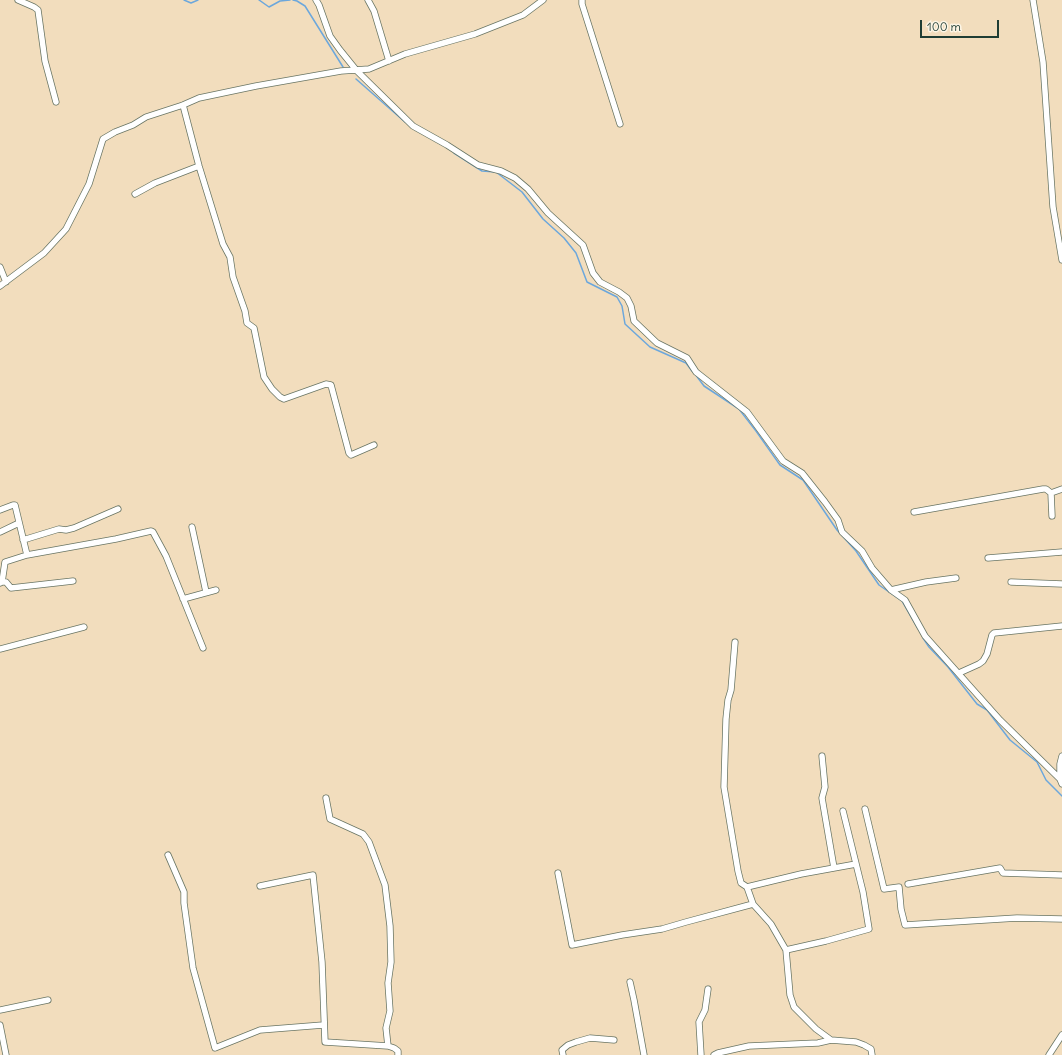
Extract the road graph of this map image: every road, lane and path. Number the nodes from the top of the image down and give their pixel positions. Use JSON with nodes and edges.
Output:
{"nodes":[{"id":1,"x":18,"y":0,"type":"edge"},
{"id":2,"x":316,"y":0,"type":"edge"},
{"id":3,"x":368,"y":0,"type":"edge"},
{"id":4,"x":543,"y":0,"type":"edge"},
{"id":5,"x":582,"y":0,"type":"edge"},
{"id":6,"x":1033,"y":0,"type":"edge"},
{"id":7,"x":389,"y":61,"type":"junction"},
{"id":8,"x":357,"y":71,"type":"junction"},
{"id":9,"x":56,"y":102,"type":"dead end"},
{"id":10,"x":183,"y":105,"type":"junction"},
{"id":11,"x":620,"y":124,"type":"dead end"},
{"id":12,"x":199,"y":166,"type":"junction"},
{"id":13,"x":135,"y":194,"type":"dead end"},
{"id":14,"x":1062,"y":260,"type":"edge"},
{"id":15,"x":0,"y":267,"type":"edge"},
{"id":16,"x":6,"y":282,"type":"junction"},
{"id":17,"x":0,"y":286,"type":"edge"},
{"id":18,"x":374,"y":445,"type":"dead end"},
{"id":19,"x":1062,"y":490,"type":"edge"},
{"id":20,"x":1051,"y":493,"type":"junction"},
{"id":21,"x":118,"y":509,"type":"dead end"},
{"id":22,"x":0,"y":510,"type":"edge"},
{"id":23,"x":914,"y":512,"type":"dead end"},
{"id":24,"x":1052,"y":516,"type":"dead end"},
{"id":25,"x":19,"y":523,"type":"junction"},
{"id":26,"x":192,"y":527,"type":"dead end"},
{"id":27,"x":0,"y":532,"type":"edge"},
{"id":28,"x":23,"y":540,"type":"junction"},
{"id":29,"x":1062,"y":552,"type":"edge"},
{"id":30,"x":28,"y":555,"type":"junction"},
{"id":31,"x":988,"y":558,"type":"dead end"},
{"id":32,"x":956,"y":578,"type":"dead end"},
{"id":33,"x":73,"y":581,"type":"dead end"},
{"id":34,"x":1,"y":582,"type":"edge"},
{"id":35,"x":1011,"y":582,"type":"dead end"},
{"id":36,"x":1062,"y":584,"type":"edge"},
{"id":37,"x":216,"y":590,"type":"dead end"},
{"id":38,"x":891,"y":590,"type":"junction"},
{"id":39,"x":206,"y":592,"type":"junction"},
{"id":40,"x":183,"y":599,"type":"junction"},
{"id":41,"x":1062,"y":626,"type":"edge"},
{"id":42,"x":84,"y":627,"type":"dead end"},
{"id":43,"x":735,"y":642,"type":"dead end"},
{"id":44,"x":203,"y":648,"type":"dead end"},
{"id":45,"x":0,"y":649,"type":"edge"},
{"id":46,"x":960,"y":673,"type":"junction"},
{"id":47,"x":822,"y":756,"type":"dead end"},
{"id":48,"x":1062,"y":756,"type":"edge"},
{"id":49,"x":1061,"y":781,"type":"edge"},
{"id":50,"x":326,"y":798,"type":"dead end"},
{"id":51,"x":865,"y":809,"type":"dead end"},
{"id":52,"x":843,"y":811,"type":"dead end"},
{"id":53,"x":168,"y":855,"type":"dead end"},
{"id":54,"x":856,"y":864,"type":"junction"},
{"id":55,"x":834,"y":868,"type":"junction"},
{"id":56,"x":558,"y":873,"type":"dead end"},
{"id":57,"x":1062,"y":875,"type":"edge"},
{"id":58,"x":908,"y":884,"type":"dead end"},
{"id":59,"x":260,"y":886,"type":"dead end"},
{"id":60,"x":747,"y":887,"type":"junction"},
{"id":61,"x":753,"y":904,"type":"junction"},
{"id":62,"x":1062,"y":919,"type":"edge"},
{"id":63,"x":786,"y":950,"type":"junction"},
{"id":64,"x":630,"y":982,"type":"dead end"},
{"id":65,"x":708,"y":989,"type":"dead end"},
{"id":66,"x":48,"y":1000,"type":"dead end"},
{"id":67,"x":0,"y":1010,"type":"edge"},
{"id":68,"x":0,"y":1025,"type":"edge"},
{"id":69,"x":323,"y":1025,"type":"junction"},
{"id":70,"x":1062,"y":1035,"type":"edge"},
{"id":71,"x":614,"y":1040,"type":"dead end"},
{"id":72,"x":831,"y":1040,"type":"junction"},
{"id":73,"x":388,"y":1046,"type":"junction"},
{"id":74,"x":6,"y":1055,"type":"edge"},
{"id":75,"x":398,"y":1055,"type":"edge"},
{"id":76,"x":563,"y":1055,"type":"edge"},
{"id":77,"x":644,"y":1055,"type":"edge"},
{"id":78,"x":701,"y":1055,"type":"edge"},
{"id":79,"x":714,"y":1055,"type":"edge"},
{"id":80,"x":872,"y":1055,"type":"edge"},
{"id":81,"x":1049,"y":1055,"type":"edge"}],
"edges":[{"from":1,"to":9,"type":"street"},
{"from":2,"to":8,"type":"street"},
{"from":3,"to":7,"type":"street"},
{"from":4,"to":7,"type":"street"},
{"from":5,"to":11,"type":"street"},
{"from":6,"to":14,"type":"street"},
{"from":7,"to":8,"type":"street"},
{"from":8,"to":10,"type":"street"},
{"from":8,"to":38,"type":"street"},
{"from":10,"to":12,"type":"street"},
{"from":10,"to":16,"type":"street"},
{"from":12,"to":13,"type":"street"},
{"from":12,"to":18,"type":"street"},
{"from":15,"to":16,"type":"street"},
{"from":16,"to":17,"type":"street"},
{"from":19,"to":20,"type":"street"},
{"from":20,"to":23,"type":"street"},
{"from":20,"to":24,"type":"street"},
{"from":21,"to":28,"type":"street"},
{"from":22,"to":25,"type":"street"},
{"from":25,"to":27,"type":"street"},
{"from":25,"to":28,"type":"street"},
{"from":26,"to":39,"type":"street"},
{"from":28,"to":30,"type":"street"},
{"from":29,"to":31,"type":"street"},
{"from":30,"to":34,"type":"street"},
{"from":30,"to":40,"type":"street"},
{"from":32,"to":38,"type":"street"},
{"from":33,"to":34,"type":"street"},
{"from":35,"to":36,"type":"street"},
{"from":37,"to":39,"type":"street"},
{"from":38,"to":46,"type":"street"},
{"from":39,"to":40,"type":"street"},
{"from":40,"to":44,"type":"street"},
{"from":41,"to":46,"type":"street"},
{"from":42,"to":45,"type":"street"},
{"from":43,"to":60,"type":"street"},
{"from":46,"to":49,"type":"street"},
{"from":47,"to":55,"type":"street"},
{"from":48,"to":49,"type":"street"},
{"from":50,"to":73,"type":"street"},
{"from":51,"to":62,"type":"street"},
{"from":52,"to":54,"type":"street"},
{"from":53,"to":69,"type":"street"},
{"from":54,"to":55,"type":"street"},
{"from":54,"to":63,"type":"street"},
{"from":55,"to":60,"type":"street"},
{"from":56,"to":61,"type":"street"},
{"from":57,"to":58,"type":"street"},
{"from":59,"to":69,"type":"street"},
{"from":60,"to":61,"type":"street"},
{"from":61,"to":63,"type":"street"},
{"from":63,"to":72,"type":"street"},
{"from":64,"to":77,"type":"street"},
{"from":65,"to":78,"type":"street"},
{"from":66,"to":67,"type":"street"},
{"from":68,"to":74,"type":"street"},
{"from":69,"to":73,"type":"street"},
{"from":70,"to":81,"type":"street"},
{"from":71,"to":76,"type":"street"},
{"from":72,"to":79,"type":"street"},
{"from":72,"to":80,"type":"street"},
{"from":73,"to":75,"type":"street"}]}
